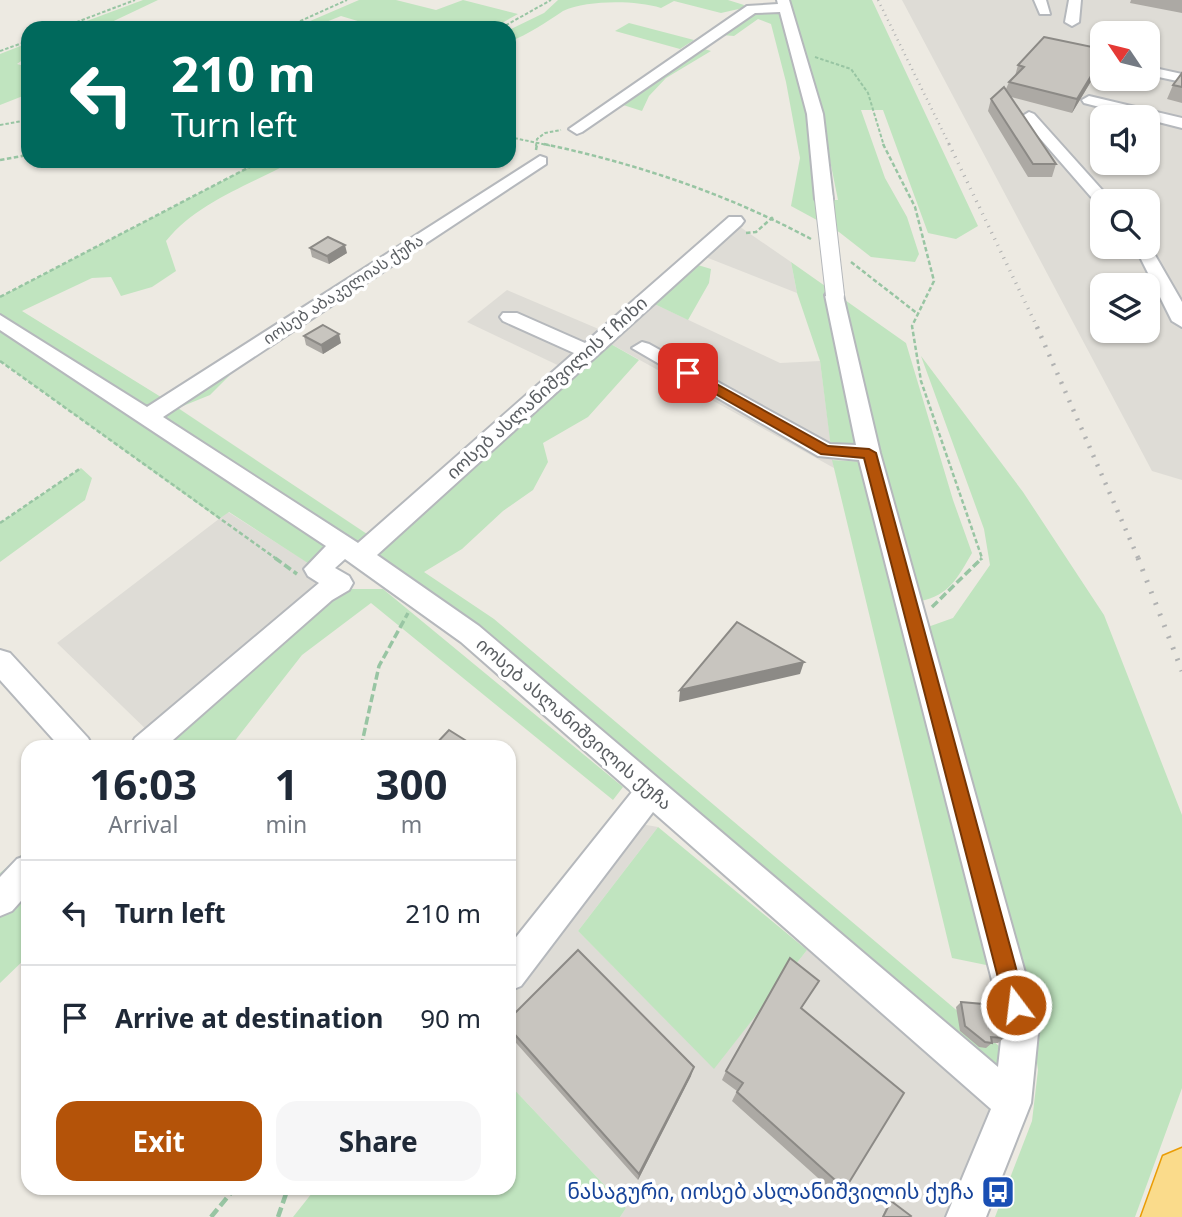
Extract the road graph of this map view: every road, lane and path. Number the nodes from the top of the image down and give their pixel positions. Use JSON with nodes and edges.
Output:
{"nodes":[{"id":1,"x":135,"y":0,"type":"edge"},
{"id":2,"x":347,"y":0,"type":"edge"},
{"id":3,"x":551,"y":0,"type":"edge"},
{"id":4,"x":1075,"y":0,"type":"edge"},
{"id":5,"x":784,"y":4,"type":"edge"},
{"id":6,"x":80,"y":21,"type":"edge"},
{"id":7,"x":300,"y":21,"type":"edge"},
{"id":8,"x":514,"y":21,"type":"edge"},
{"id":9,"x":1072,"y":22,"type":"dead end"},
{"id":10,"x":21,"y":44,"type":"edge"},
{"id":11,"x":0,"y":51,"type":"edge"},
{"id":12,"x":799,"y":55,"type":"junction"},
{"id":13,"x":1160,"y":73,"type":"edge"},
{"id":14,"x":1182,"y":78,"type":"edge"},
{"id":15,"x":1089,"y":100,"type":"edge"},
{"id":16,"x":1029,"y":117,"type":"dead end"},
{"id":17,"x":21,"y":121,"type":"edge"},
{"id":18,"x":1182,"y":123,"type":"edge"},
{"id":19,"x":0,"y":125,"type":"edge"},
{"id":20,"x":577,"y":129,"type":"joint"},
{"id":21,"x":516,"y":141,"type":"edge"},
{"id":22,"x":538,"y":152,"type":"junction"},
{"id":23,"x":21,"y":156,"type":"edge"},
{"id":24,"x":0,"y":160,"type":"edge"},
{"id":25,"x":516,"y":167,"type":"edge"},
{"id":26,"x":248,"y":168,"type":"edge"},
{"id":27,"x":514,"y":168,"type":"edge"},
{"id":28,"x":1093,"y":189,"type":"edge"},
{"id":29,"x":735,"y":221,"type":"dead end"},
{"id":30,"x":1150,"y":259,"type":"edge"},
{"id":31,"x":0,"y":297,"type":"edge"},
{"id":32,"x":510,"y":317,"type":"dead end"},
{"id":33,"x":0,"y":321,"type":"edge"},
{"id":34,"x":1182,"y":321,"type":"edge"},
{"id":35,"x":642,"y":348,"type":"dead end"},
{"id":36,"x":588,"y":352,"type":"junction"},
{"id":37,"x":0,"y":361,"type":"edge"},
{"id":38,"x":147,"y":417,"type":"junction"},
{"id":39,"x":869,"y":453,"type":"junction"},
{"id":40,"x":81,"y":468,"type":"dead end"},
{"id":41,"x":0,"y":523,"type":"edge"},
{"id":42,"x":351,"y":551,"type":"junction"},
{"id":43,"x":384,"y":572,"type":"junction"},
{"id":44,"x":331,"y":588,"type":"junction"},
{"id":45,"x":417,"y":596,"type":"junction"},
{"id":46,"x":914,"y":620,"type":"junction"},
{"id":47,"x":0,"y":661,"type":"edge"},
{"id":48,"x":72,"y":740,"type":"edge"},
{"id":49,"x":153,"y":740,"type":"edge"},
{"id":50,"x":363,"y":740,"type":"edge"},
{"id":51,"x":651,"y":791,"type":"junction"},
{"id":52,"x":21,"y":855,"type":"edge"},
{"id":53,"x":0,"y":873,"type":"edge"},
{"id":54,"x":21,"y":878,"type":"edge"},
{"id":55,"x":0,"y":900,"type":"edge"},
{"id":56,"x":516,"y":965,"type":"edge"},
{"id":57,"x":1012,"y":1103,"type":"junction"},
{"id":58,"x":1182,"y":1175,"type":"edge"},
{"id":59,"x":229,"y":1195,"type":"edge"},
{"id":60,"x":286,"y":1195,"type":"edge"},
{"id":61,"x":211,"y":1217,"type":"edge"},
{"id":62,"x":278,"y":1217,"type":"edge"},
{"id":63,"x":966,"y":1217,"type":"edge"},
{"id":64,"x":1169,"y":1217,"type":"edge"}],
"edges":[{"from":1,"to":6,"type":"path"},
{"from":2,"to":7,"type":"path"},
{"from":3,"to":8,"type":"path"},
{"from":4,"to":9,"type":"street"},
{"from":5,"to":12,"type":"street"},
{"from":5,"to":20,"type":"street"},
{"from":10,"to":11,"type":"path"},
{"from":12,"to":39,"type":"street","bridge":true},
{"from":12,"to":46,"type":"path"},
{"from":13,"to":14,"type":"street"},
{"from":15,"to":18,"type":"street"},
{"from":16,"to":28,"type":"street"},
{"from":17,"to":19,"type":"path"},
{"from":20,"to":22,"type":"path"},
{"from":21,"to":22,"type":"path"},
{"from":22,"to":25,"type":"street","name":"იოსებ აბაკელიას ქუჩა"},
{"from":23,"to":24,"type":"path"},
{"from":26,"to":31,"type":"path"},
{"from":27,"to":38,"type":"street","name":"იოსებ აბაკელიას ქუჩა"},
{"from":29,"to":36,"type":"street","name":"იოსებ ასლანიშვილის I ჩიხი"},
{"from":30,"to":34,"type":"street"},
{"from":32,"to":36,"type":"street"},
{"from":33,"to":38,"type":"street","name":"იოსებ ასლანიშვილის ქუჩა"},
{"from":35,"to":39,"type":"street"},
{"from":36,"to":42,"type":"street","name":"იოსებ ასლანიშვილის I ჩიხი"},
{"from":37,"to":44,"type":"path"},
{"from":38,"to":42,"type":"street","name":"იოსებ ასლანიშვილის ქუჩა"},
{"from":39,"to":46,"type":"street"},
{"from":40,"to":41,"type":"path"},
{"from":42,"to":43,"type":"street","name":"იოსებ ასლანიშვილის ქუჩა"},
{"from":42,"to":44,"type":"street","name":"იოსებ ასლანიშვილის I ჩიხი"},
{"from":43,"to":44,"type":"street"},
{"from":43,"to":45,"type":"street","name":"იოსებ ასლანიშვილის ქუჩა"},
{"from":44,"to":49,"type":"street"},
{"from":45,"to":50,"type":"path"},
{"from":45,"to":51,"type":"street","name":"იოსებ ასლანიშვილის ქუჩა"},
{"from":46,"to":57,"type":"street"},
{"from":47,"to":48,"type":"street"},
{"from":51,"to":56,"type":"street"},
{"from":51,"to":57,"type":"street","name":"იოსებ ასლანიშვილის ქუჩა"},
{"from":52,"to":53,"type":"street"},
{"from":54,"to":55,"type":"street"},
{"from":57,"to":63,"type":"street"},
{"from":58,"to":64,"type":"highway"},
{"from":59,"to":61,"type":"path"},
{"from":60,"to":62,"type":"path"}]}
